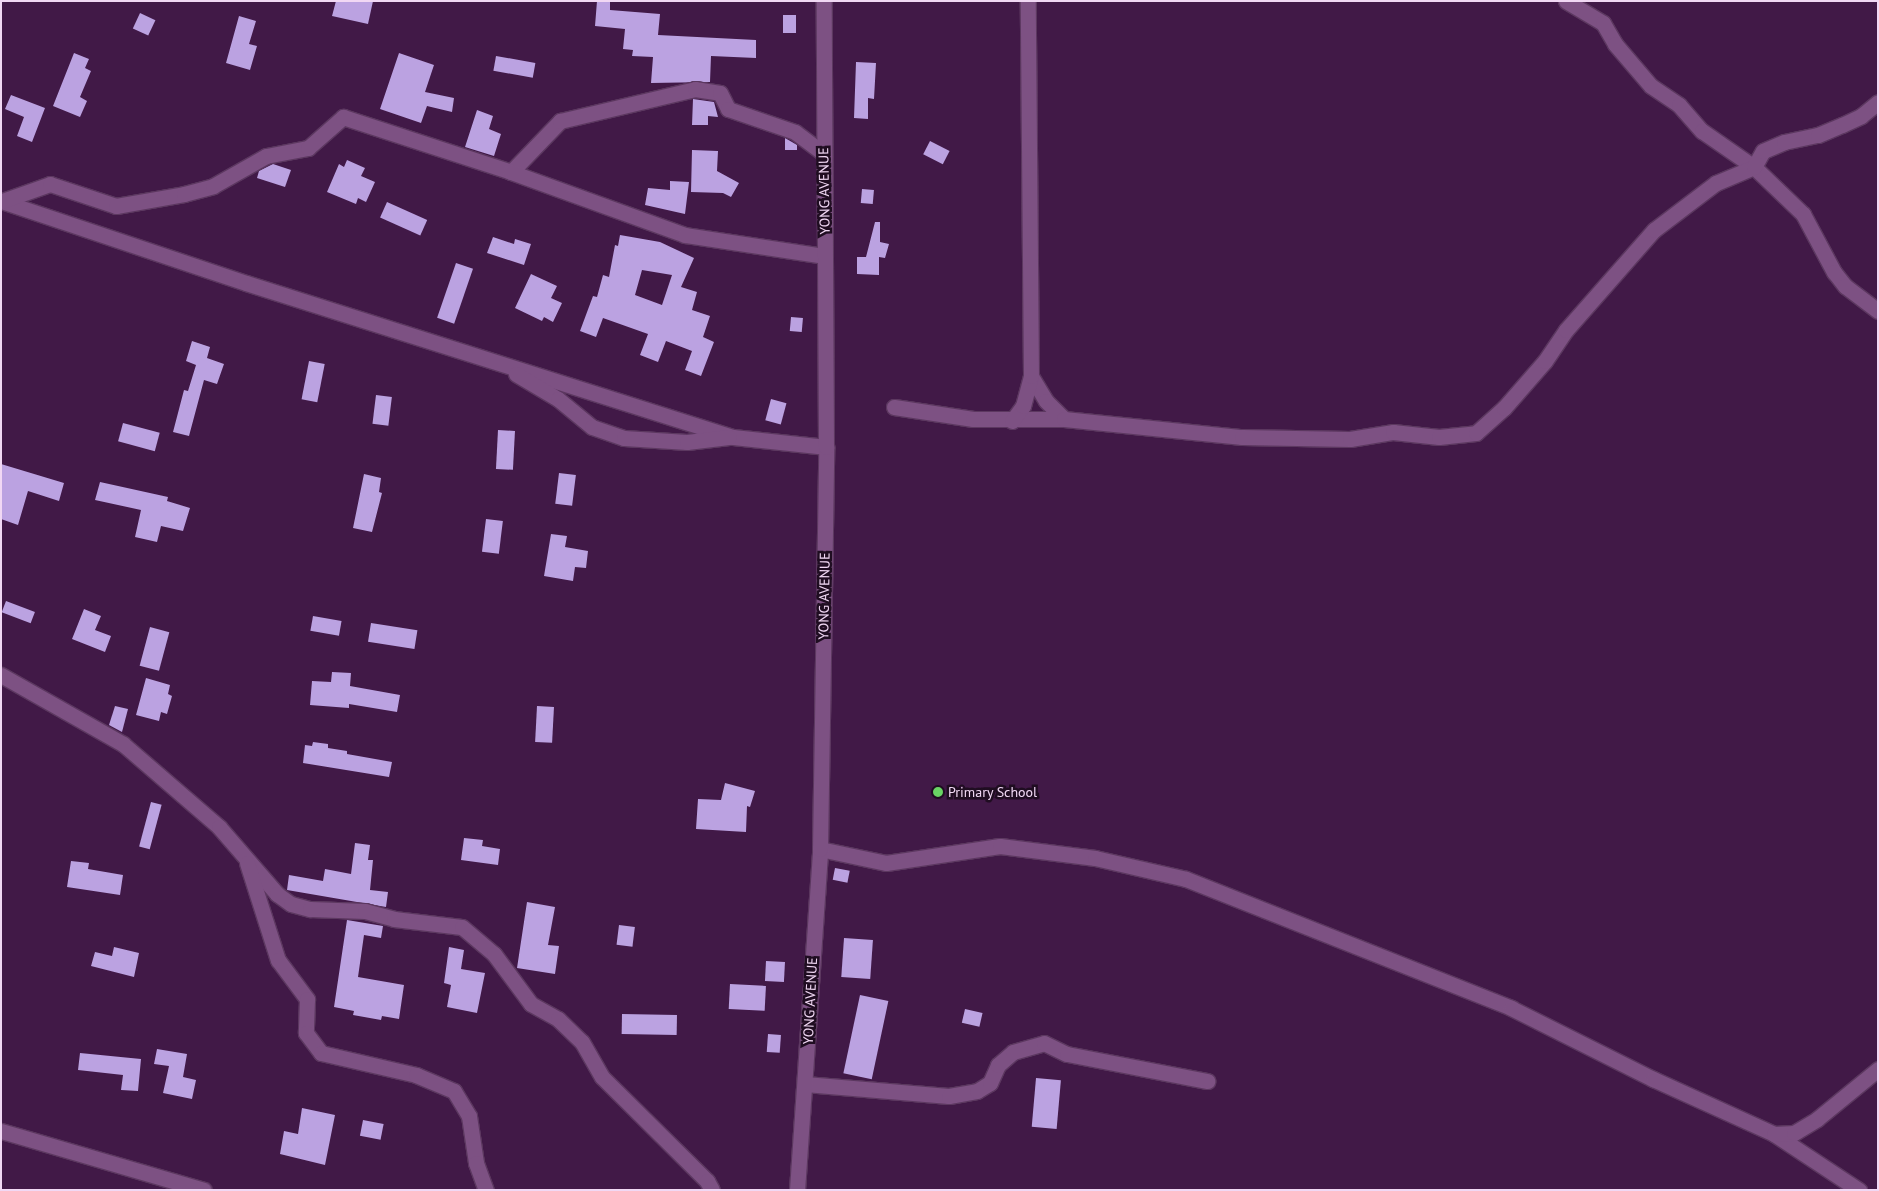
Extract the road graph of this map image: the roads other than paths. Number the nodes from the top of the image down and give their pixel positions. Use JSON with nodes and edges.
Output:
{"nodes":[{"id":1,"x":824,"y":1,"type":"edge"},
{"id":2,"x":1028,"y":1,"type":"edge"},
{"id":3,"x":1566,"y":1,"type":"edge"},
{"id":4,"x":1878,"y":102,"type":"edge"},
{"id":5,"x":823,"y":153,"type":"junction"},
{"id":6,"x":1754,"y":167,"type":"junction"},
{"id":7,"x":511,"y":172,"type":"junction"},
{"id":8,"x":2,"y":201,"type":"edge"},
{"id":9,"x":824,"y":256,"type":"junction"},
{"id":10,"x":1878,"y":311,"type":"edge"},
{"id":11,"x":497,"y":362,"type":"junction"},
{"id":12,"x":1031,"y":376,"type":"junction"},
{"id":13,"x":894,"y":407,"type":"dead end"},
{"id":14,"x":1064,"y":419,"type":"junction"},
{"id":15,"x":1012,"y":421,"type":"junction"},
{"id":16,"x":733,"y":437,"type":"junction"},
{"id":17,"x":826,"y":447,"type":"junction"},
{"id":18,"x":1,"y":675,"type":"edge"},
{"id":19,"x":820,"y":849,"type":"junction"},
{"id":20,"x":245,"y":856,"type":"junction"},
{"id":21,"x":1878,"y":1069,"type":"edge"},
{"id":22,"x":1207,"y":1081,"type":"dead end"},
{"id":23,"x":805,"y":1084,"type":"junction"},
{"id":24,"x":1,"y":1131,"type":"edge"},
{"id":25,"x":1774,"y":1134,"type":"junction"},
{"id":26,"x":485,"y":1184,"type":"edge"},
{"id":27,"x":204,"y":1190,"type":"edge"},
{"id":28,"x":498,"y":1190,"type":"edge"},
{"id":29,"x":712,"y":1190,"type":"edge"},
{"id":30,"x":796,"y":1190,"type":"edge"},
{"id":31,"x":1860,"y":1190,"type":"edge"}],
"edges":[{"from":1,"to":5,"type":"street","name":"YONG AVENUE"},
{"from":2,"to":12,"type":"street"},
{"from":3,"to":6,"type":"street"},
{"from":4,"to":6,"type":"street"},
{"from":5,"to":7,"type":"street"},
{"from":5,"to":9,"type":"street","name":"YONG AVENUE"},
{"from":6,"to":10,"type":"street"},
{"from":6,"to":14,"type":"street"},
{"from":7,"to":8,"type":"street"},
{"from":7,"to":9,"type":"street"},
{"from":8,"to":11,"type":"street"},
{"from":9,"to":17,"type":"street","name":"YONG AVENUE"},
{"from":11,"to":16,"type":"street"},
{"from":11,"to":16,"type":"street"},
{"from":12,"to":14,"type":"street"},
{"from":12,"to":15,"type":"street"},
{"from":13,"to":15,"type":"street"},
{"from":14,"to":15,"type":"street"},
{"from":16,"to":17,"type":"street"},
{"from":17,"to":19,"type":"street","name":"YONG AVENUE"},
{"from":18,"to":20,"type":"street"},
{"from":19,"to":23,"type":"street","name":"YONG AVENUE"},
{"from":19,"to":25,"type":"street"},
{"from":20,"to":26,"type":"street"},
{"from":20,"to":29,"type":"street"},
{"from":21,"to":25,"type":"street"},
{"from":22,"to":23,"type":"street"},
{"from":23,"to":30,"type":"street","name":"YONG AVENUE"},
{"from":24,"to":27,"type":"street"},
{"from":25,"to":31,"type":"street"},
{"from":26,"to":28,"type":"street"}]}
